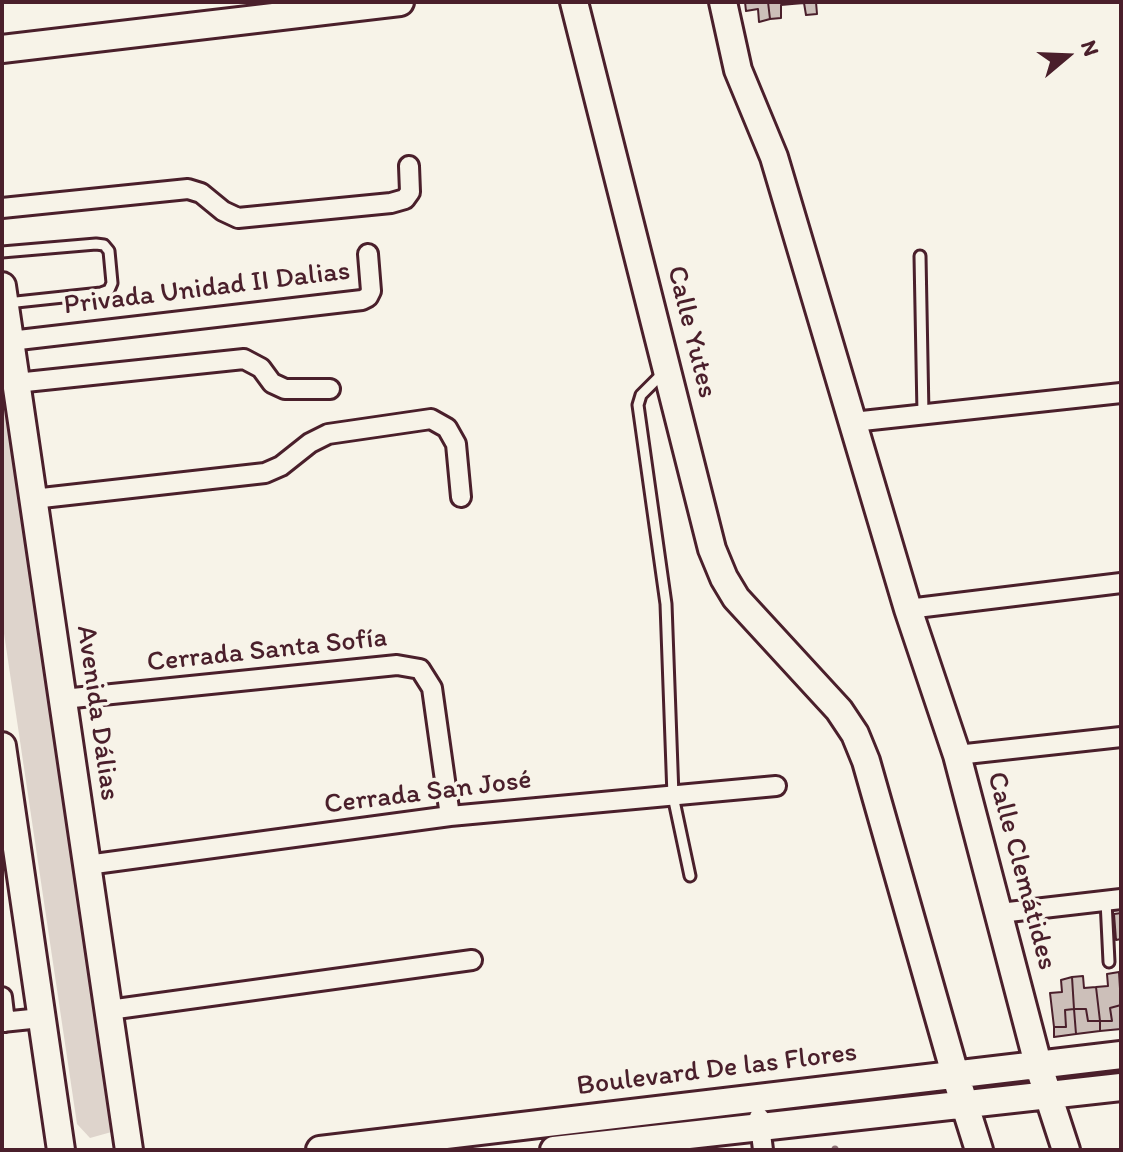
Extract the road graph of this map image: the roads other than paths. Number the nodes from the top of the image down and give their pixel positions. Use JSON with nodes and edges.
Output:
{"nodes":[{"id":1,"x":400,"y":2,"type":"edge"},
{"id":2,"x":574,"y":2,"type":"edge"},
{"id":3,"x":723,"y":2,"type":"edge"},
{"id":4,"x":2,"y":49,"type":"edge"},
{"id":5,"x":409,"y":166,"type":"dead end"},
{"id":6,"x":2,"y":208,"type":"edge"},
{"id":7,"x":2,"y":252,"type":"edge"},
{"id":8,"x":368,"y":254,"type":"dead end"},
{"id":9,"x":920,"y":256,"type":"dead end"},
{"id":10,"x":3,"y":294,"type":"edge"},
{"id":11,"x":10,"y":341,"type":"junction"},
{"id":12,"x":667,"y":368,"type":"junction"},
{"id":13,"x":16,"y":383,"type":"junction"},
{"id":14,"x":330,"y":389,"type":"dead end"},
{"id":15,"x":1121,"y":393,"type":"edge"},
{"id":16,"x":923,"y":414,"type":"junction"},
{"id":17,"x":853,"y":422,"type":"junction"},
{"id":18,"x":461,"y":497,"type":"dead end"},
{"id":19,"x":33,"y":499,"type":"junction"},
{"id":20,"x":1121,"y":583,"type":"edge"},
{"id":21,"x":908,"y":609,"type":"junction"},
{"id":22,"x":63,"y":699,"type":"junction"},
{"id":23,"x":1121,"y":737,"type":"edge"},
{"id":24,"x":2,"y":746,"type":"edge"},
{"id":25,"x":957,"y":755,"type":"junction"},
{"id":26,"x":776,"y":786,"type":"dead end"},
{"id":27,"x":673,"y":796,"type":"junction"},
{"id":28,"x":450,"y":816,"type":"junction"},
{"id":29,"x":87,"y":865,"type":"junction"},
{"id":30,"x":690,"y":876,"type":"dead end"},
{"id":31,"x":1114,"y":900,"type":"edge"},
{"id":32,"x":1000,"y":913,"type":"junction"},
{"id":33,"x":472,"y":960,"type":"dead end"},
{"id":34,"x":1109,"y":962,"type":"dead end"},
{"id":35,"x":2,"y":997,"type":"edge"},
{"id":36,"x":109,"y":1010,"type":"junction"},
{"id":37,"x":41,"y":1018,"type":"junction"},
{"id":38,"x":4,"y":1022,"type":"edge"},
{"id":39,"x":1121,"y":1055,"type":"edge"},
{"id":40,"x":1038,"y":1064,"type":"junction"},
{"id":41,"x":955,"y":1074,"type":"junction"},
{"id":42,"x":1121,"y":1087,"type":"edge"},
{"id":43,"x":1049,"y":1095,"type":"junction"},
{"id":44,"x":757,"y":1098,"type":"junction"},
{"id":45,"x":965,"y":1105,"type":"junction"},
{"id":46,"x":761,"y":1139,"type":"edge"},
{"id":47,"x":61,"y":1150,"type":"edge"},
{"id":48,"x":129,"y":1150,"type":"edge"},
{"id":49,"x":320,"y":1150,"type":"edge"},
{"id":50,"x":554,"y":1150,"type":"edge"},
{"id":51,"x":979,"y":1150,"type":"edge"},
{"id":52,"x":1066,"y":1150,"type":"edge"}],
"edges":[{"from":1,"to":4,"type":"main road"},
{"from":2,"to":12,"type":"main road","name":"Calle Yutes"},
{"from":3,"to":17,"type":"main road"},
{"from":5,"to":6,"type":"street"},
{"from":7,"to":10,"type":"lane"},
{"from":8,"to":11,"type":"street","name":"Privada Unidad II Dalias"},
{"from":9,"to":16,"type":"lane"},
{"from":10,"to":11,"type":"main road","name":"Avenida Dálias"},
{"from":11,"to":13,"type":"main road","name":"Avenida Dálias"},
{"from":12,"to":27,"type":"lane"},
{"from":12,"to":41,"type":"main road","name":"Calle Yutes"},
{"from":13,"to":14,"type":"street"},
{"from":13,"to":19,"type":"main road","name":"Avenida Dálias"},
{"from":15,"to":16,"type":"street"},
{"from":16,"to":17,"type":"street"},
{"from":17,"to":21,"type":"main road"},
{"from":18,"to":19,"type":"street"},
{"from":19,"to":22,"type":"main road","name":"Avenida Dálias"},
{"from":20,"to":21,"type":"street"},
{"from":21,"to":25,"type":"main road","name":"Calle Clemátides"},
{"from":22,"to":28,"type":"street","name":"Cerrada Santa Sofía"},
{"from":22,"to":29,"type":"main road","name":"Avenida Dálias"},
{"from":23,"to":25,"type":"street"},
{"from":24,"to":37,"type":"main road"},
{"from":25,"to":32,"type":"main road","name":"Calle Clemátides"},
{"from":26,"to":27,"type":"street","name":"Cerrada San José"},
{"from":27,"to":28,"type":"street","name":"Cerrada San José"},
{"from":27,"to":30,"type":"lane"},
{"from":28,"to":29,"type":"street","name":"Cerrada San José"},
{"from":29,"to":36,"type":"main road","name":"Avenida Dálias"},
{"from":31,"to":32,"type":"street"},
{"from":31,"to":34,"type":"lane"},
{"from":32,"to":40,"type":"main road","name":"Calle Clemátides"},
{"from":33,"to":36,"type":"street"},
{"from":35,"to":38,"type":"street"},
{"from":36,"to":48,"type":"main road","name":"Avenida Dálias"},
{"from":37,"to":38,"type":"street"},
{"from":37,"to":47,"type":"main road"},
{"from":39,"to":40,"type":"main road","name":"Boulevard De las Flores"},
{"from":40,"to":41,"type":"main road","name":"Boulevard De las Flores"},
{"from":40,"to":43,"type":"main road","name":"Calle Clemátides"},
{"from":41,"to":44,"type":"main road","name":"Boulevard De las Flores"},
{"from":41,"to":45,"type":"main road"},
{"from":42,"to":43,"type":"main road"},
{"from":43,"to":45,"type":"main road"},
{"from":43,"to":52,"type":"main road","name":"Calle Clemátides"},
{"from":44,"to":46,"type":"street"},
{"from":44,"to":49,"type":"main road","name":"Boulevard De las Flores"},
{"from":45,"to":46,"type":"main road"},
{"from":45,"to":51,"type":"main road"},
{"from":46,"to":50,"type":"main road"}]}
